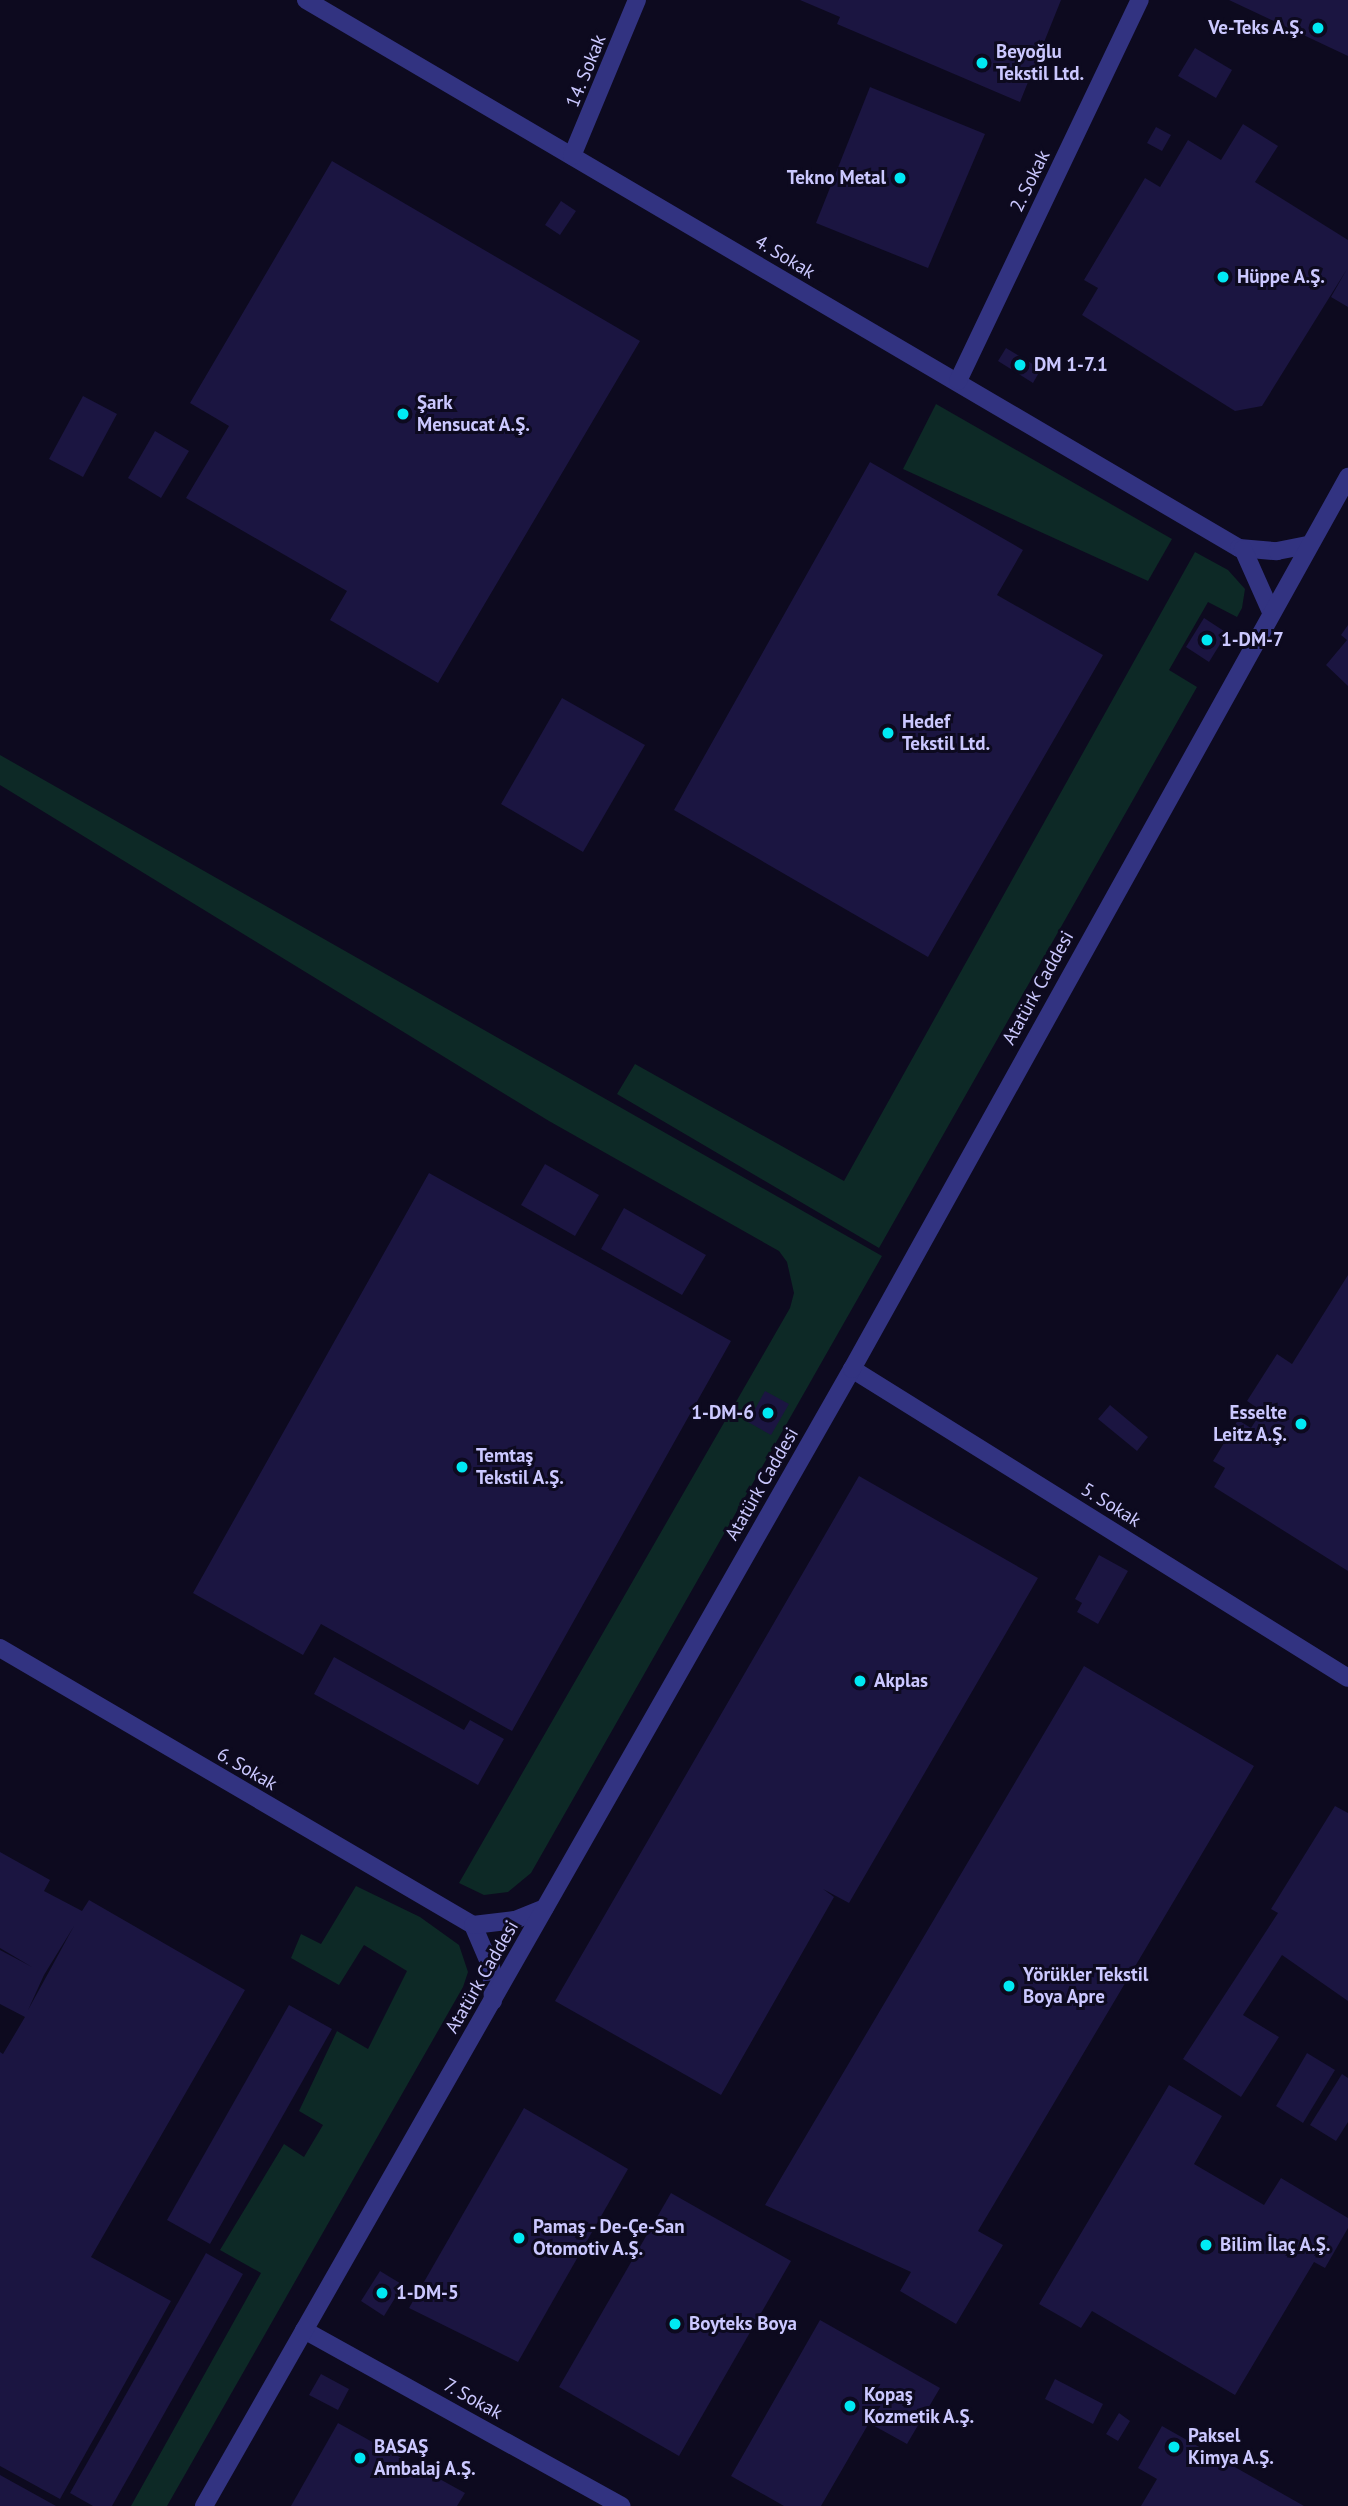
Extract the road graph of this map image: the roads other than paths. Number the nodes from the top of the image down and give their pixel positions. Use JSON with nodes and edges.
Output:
{"nodes":[{"id":1,"x":306,"y":0,"type":"edge"},
{"id":2,"x":637,"y":0,"type":"edge"},
{"id":3,"x":1140,"y":0,"type":"edge"},
{"id":4,"x":572,"y":156,"type":"junction"},
{"id":5,"x":958,"y":381,"type":"junction"},
{"id":6,"x":1348,"y":477,"type":"edge"},
{"id":7,"x":1308,"y":545,"type":"junction"},
{"id":8,"x":1243,"y":550,"type":"junction"},
{"id":9,"x":1270,"y":612,"type":"junction"},
{"id":10,"x":852,"y":1369,"type":"junction"},
{"id":11,"x":0,"y":1648,"type":"edge"},
{"id":12,"x":1348,"y":1678,"type":"edge"},
{"id":13,"x":545,"y":1908,"type":"junction"},
{"id":14,"x":472,"y":1925,"type":"junction"},
{"id":15,"x":493,"y":2001,"type":"junction"},
{"id":16,"x":303,"y":2330,"type":"junction"},
{"id":17,"x":204,"y":2506,"type":"edge"},
{"id":18,"x":622,"y":2506,"type":"edge"}],
"edges":[{"from":1,"to":4,"type":"street","name":"4. Sokak"},
{"from":2,"to":4,"type":"street","name":"14. Sokak"},
{"from":3,"to":5,"type":"street","name":"2. Sokak"},
{"from":4,"to":5,"type":"street","name":"4. Sokak"},
{"from":5,"to":8,"type":"street","name":"4. Sokak"},
{"from":6,"to":7,"type":"street","name":"Atatürk Caddesi"},
{"from":7,"to":8,"type":"street"},
{"from":7,"to":9,"type":"street","name":"Atatürk Caddesi"},
{"from":8,"to":9,"type":"street"},
{"from":9,"to":10,"type":"street","name":"Atatürk Caddesi"},
{"from":10,"to":12,"type":"street","name":"5. Sokak"},
{"from":10,"to":13,"type":"street","name":"Atatürk Caddesi"},
{"from":11,"to":14,"type":"street","name":"6. Sokak"},
{"from":13,"to":14,"type":"street"},
{"from":13,"to":15,"type":"street","name":"Atatürk Caddesi"},
{"from":14,"to":15,"type":"street"},
{"from":15,"to":16,"type":"street","name":"Atatürk Caddesi"},
{"from":16,"to":17,"type":"street","name":"Atatürk Caddesi"},
{"from":16,"to":18,"type":"street","name":"7. Sokak"}]}
